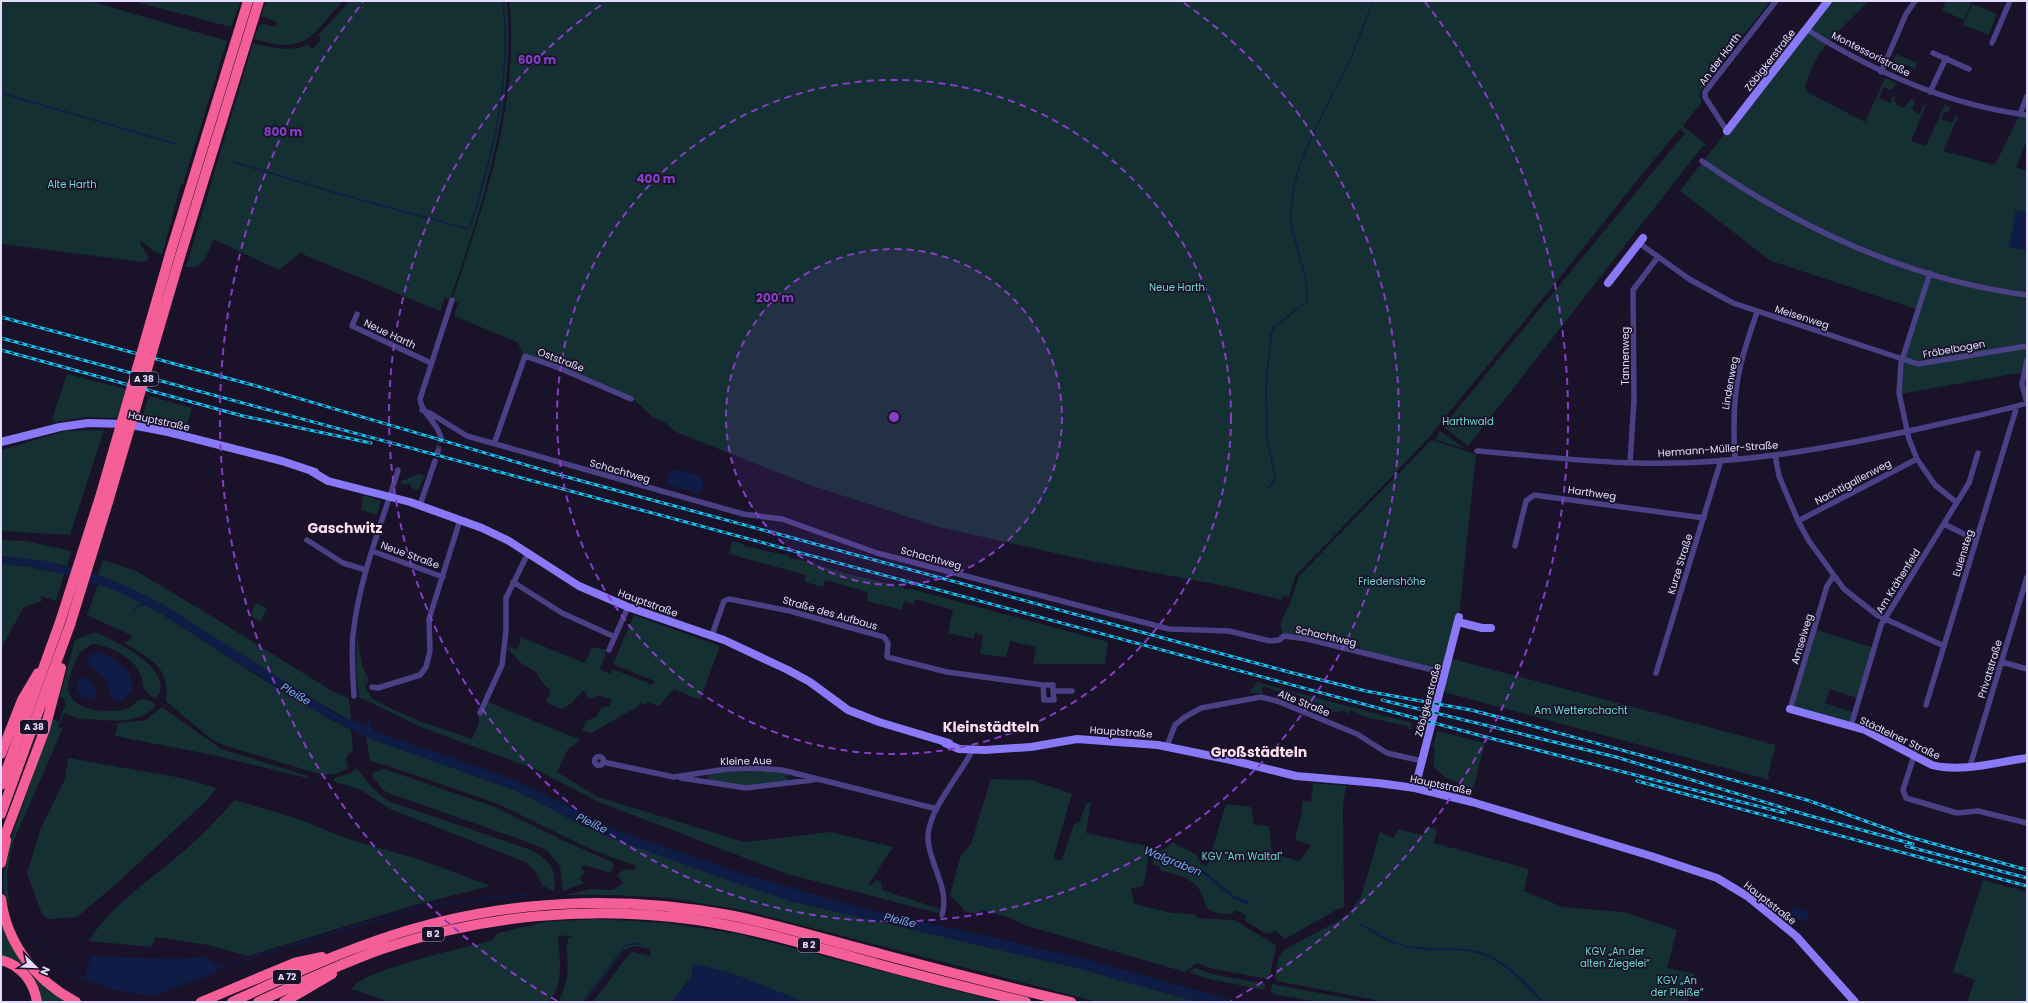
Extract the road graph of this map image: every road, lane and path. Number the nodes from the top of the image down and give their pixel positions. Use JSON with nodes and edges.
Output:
{"nodes":[{"id":1,"x":248,"y":1,"type":"edge"},
{"id":2,"x":259,"y":1,"type":"edge"},
{"id":3,"x":1776,"y":1,"type":"edge"},
{"id":4,"x":1828,"y":1,"type":"edge"},
{"id":5,"x":1915,"y":1,"type":"edge"},
{"id":6,"x":2010,"y":1,"type":"edge"},
{"id":7,"x":1806,"y":30,"type":"junction"},
{"id":8,"x":1992,"y":43,"type":"dead end"},
{"id":9,"x":1933,"y":53,"type":"dead end"},
{"id":10,"x":1946,"y":58,"type":"junction"},
{"id":11,"x":1970,"y":68,"type":"dead end"},
{"id":12,"x":1881,"y":72,"type":"junction"},
{"id":13,"x":1930,"y":92,"type":"junction"},
{"id":14,"x":2027,"y":96,"type":"edge"},
{"id":15,"x":2020,"y":114,"type":"junction"},
{"id":16,"x":2027,"y":115,"type":"edge"},
{"id":17,"x":1727,"y":131,"type":"joint"},
{"id":18,"x":1702,"y":161,"type":"dead end"},
{"id":19,"x":1641,"y":240,"type":"joint"},
{"id":20,"x":175,"y":255,"type":"junction"},
{"id":21,"x":1658,"y":257,"type":"junction"},
{"id":22,"x":1930,"y":273,"type":"junction"},
{"id":23,"x":1608,"y":283,"type":"dead end"},
{"id":24,"x":2027,"y":295,"type":"edge"},
{"id":25,"x":452,"y":300,"type":"dead end"},
{"id":26,"x":1757,"y":312,"type":"junction"},
{"id":27,"x":357,"y":314,"type":"dead end"},
{"id":28,"x":2027,"y":346,"type":"edge"},
{"id":29,"x":1903,"y":359,"type":"junction"},
{"id":30,"x":2027,"y":360,"type":"edge"},
{"id":31,"x":431,"y":363,"type":"junction"},
{"id":32,"x":631,"y":399,"type":"dead end"},
{"id":33,"x":2027,"y":403,"type":"edge"},
{"id":34,"x":2017,"y":406,"type":"junction"},
{"id":35,"x":422,"y":410,"type":"junction"},
{"id":36,"x":1908,"y":431,"type":"junction"},
{"id":37,"x":440,"y":438,"type":"tunnel mouth"},
{"id":38,"x":1,"y":442,"type":"edge"},
{"id":39,"x":494,"y":444,"type":"junction"},
{"id":40,"x":1477,"y":451,"type":"dead end"},
{"id":41,"x":1978,"y":453,"type":"dead end"},
{"id":42,"x":1775,"y":455,"type":"junction"},
{"id":43,"x":1735,"y":459,"type":"junction"},
{"id":44,"x":1917,"y":459,"type":"junction"},
{"id":45,"x":1721,"y":460,"type":"junction"},
{"id":46,"x":435,"y":461,"type":"dead end"},
{"id":47,"x":1630,"y":463,"type":"junction"},
{"id":48,"x":398,"y":470,"type":"dead end"},
{"id":49,"x":390,"y":496,"type":"junction"},
{"id":50,"x":1956,"y":502,"type":"junction"},
{"id":51,"x":420,"y":505,"type":"junction"},
{"id":52,"x":1704,"y":518,"type":"junction"},
{"id":53,"x":460,"y":520,"type":"junction"},
{"id":54,"x":1798,"y":521,"type":"junction"},
{"id":55,"x":1944,"y":524,"type":"junction"},
{"id":56,"x":307,"y":540,"type":"dead end"},
{"id":57,"x":1976,"y":540,"type":"junction"},
{"id":58,"x":1516,"y":546,"type":"dead end"},
{"id":59,"x":372,"y":551,"type":"junction"},
{"id":60,"x":528,"y":553,"type":"junction"},
{"id":61,"x":366,"y":570,"type":"junction"},
{"id":62,"x":443,"y":576,"type":"junction"},
{"id":63,"x":1833,"y":577,"type":"junction"},
{"id":64,"x":2027,"y":577,"type":"edge"},
{"id":65,"x":513,"y":582,"type":"junction"},
{"id":66,"x":628,"y":607,"type":"junction"},
{"id":67,"x":1885,"y":618,"type":"junction"},
{"id":68,"x":65,"y":624,"type":"junction"},
{"id":69,"x":1491,"y":628,"type":"dead end"},
{"id":70,"x":712,"y":636,"type":"junction"},
{"id":71,"x":615,"y":637,"type":"junction"},
{"id":72,"x":65,"y":639,"type":"junction"},
{"id":73,"x":1944,"y":646,"type":"junction"},
{"id":74,"x":609,"y":650,"type":"dead end"},
{"id":75,"x":47,"y":660,"type":"junction"},
{"id":76,"x":2002,"y":662,"type":"junction"},
{"id":77,"x":2027,"y":670,"type":"edge"},
{"id":78,"x":1445,"y":673,"type":"junction"},
{"id":79,"x":1656,"y":673,"type":"dead end"},
{"id":80,"x":1043,"y":685,"type":"junction"},
{"id":81,"x":372,"y":687,"type":"dead end"},
{"id":82,"x":1072,"y":690,"type":"dead end"},
{"id":83,"x":1053,"y":691,"type":"junction"},
{"id":84,"x":354,"y":696,"type":"dead end"},
{"id":85,"x":1926,"y":705,"type":"dead end"},
{"id":86,"x":1790,"y":709,"type":"joint"},
{"id":87,"x":480,"y":713,"type":"dead end"},
{"id":88,"x":1851,"y":726,"type":"junction"},
{"id":89,"x":1167,"y":746,"type":"junction"},
{"id":90,"x":971,"y":749,"type":"junction"},
{"id":91,"x":1,"y":754,"type":"edge"},
{"id":92,"x":1914,"y":756,"type":"junction"},
{"id":93,"x":2027,"y":758,"type":"edge"},
{"id":94,"x":1422,"y":761,"type":"junction"},
{"id":95,"x":603,"y":762,"type":"dead end"},
{"id":96,"x":1970,"y":766,"type":"junction"},
{"id":97,"x":674,"y":777,"type":"junction"},
{"id":98,"x":817,"y":779,"type":"junction"},
{"id":99,"x":1,"y":785,"type":"edge"},
{"id":100,"x":1415,"y":788,"type":"junction"},
{"id":101,"x":937,"y":809,"type":"junction"},
{"id":102,"x":1,"y":814,"type":"edge"},
{"id":103,"x":10,"y":823,"type":"junction"},
{"id":104,"x":2027,"y":823,"type":"edge"},
{"id":105,"x":1,"y":846,"type":"edge"},
{"id":106,"x":1,"y":864,"type":"edge"},
{"id":107,"x":1,"y":899,"type":"edge"},
{"id":108,"x":942,"y":915,"type":"dead end"},
{"id":109,"x":342,"y":953,"type":"junction"},
{"id":110,"x":1,"y":960,"type":"edge"},
{"id":111,"x":352,"y":961,"type":"junction"},
{"id":112,"x":37,"y":1002,"type":"edge"},
{"id":113,"x":76,"y":1002,"type":"edge"},
{"id":114,"x":202,"y":1002,"type":"edge"},
{"id":115,"x":232,"y":1002,"type":"edge"},
{"id":116,"x":258,"y":1002,"type":"edge"},
{"id":117,"x":284,"y":1002,"type":"edge"},
{"id":118,"x":1026,"y":1002,"type":"edge"},
{"id":119,"x":1071,"y":1002,"type":"edge"},
{"id":120,"x":1855,"y":1002,"type":"edge"}],
"edges":[{"from":1,"to":20,"type":"highway","number":"A 38"},
{"from":2,"to":20,"type":"highway","number":"A 38"},
{"from":3,"to":17,"type":"street","name":"An der Harth"},
{"from":4,"to":7,"type":"main road","name":"Zöbigkerstraße"},
{"from":5,"to":12,"type":"street"},
{"from":6,"to":8,"type":"street"},
{"from":7,"to":12,"type":"street","name":"Montessoristraße"},
{"from":7,"to":17,"type":"main road","name":"Zöbigkerstraße"},
{"from":9,"to":10,"type":"street"},
{"from":10,"to":11,"type":"street"},
{"from":10,"to":13,"type":"street"},
{"from":12,"to":13,"type":"street","name":"Montessoristraße"},
{"from":13,"to":15,"type":"street","name":"Montessoristraße"},
{"from":14,"to":15,"type":"street"},
{"from":15,"to":16,"type":"street","name":"Montessoristraße"},
{"from":18,"to":22,"type":"street"},
{"from":19,"to":21,"type":"street","name":"Meisenweg"},
{"from":19,"to":23,"type":"main road"},
{"from":20,"to":68,"type":"highway","number":"A 38","bridge":true},
{"from":21,"to":26,"type":"street","name":"Meisenweg"},
{"from":21,"to":47,"type":"street","name":"Tannenweg"},
{"from":22,"to":24,"type":"street"},
{"from":22,"to":29,"type":"street","name":"Fröbelbogen"},
{"from":25,"to":31,"type":"street"},
{"from":26,"to":29,"type":"street","name":"Meisenweg"},
{"from":26,"to":43,"type":"street","name":"Lindenweg"},
{"from":27,"to":31,"type":"street","name":"Neue Harth"},
{"from":28,"to":29,"type":"street","name":"Fröbelbogen"},
{"from":29,"to":36,"type":"street"},
{"from":30,"to":33,"type":"street"},
{"from":31,"to":35,"type":"street"},
{"from":32,"to":39,"type":"street","name":"Oststraße"},
{"from":33,"to":34,"type":"street","name":"Hermann-Müller-Straße"},
{"from":34,"to":36,"type":"street","name":"Hermann-Müller-Straße"},
{"from":34,"to":57,"type":"street","name":"Eulensteg"},
{"from":35,"to":37,"type":"street"},
{"from":35,"to":39,"type":"street","name":"Schachtweg"},
{"from":36,"to":42,"type":"street","name":"Hermann-Müller-Straße"},
{"from":36,"to":44,"type":"street"},
{"from":38,"to":49,"type":"main road","name":"Hauptstraße"},
{"from":39,"to":78,"type":"street","name":"Schachtweg"},
{"from":40,"to":47,"type":"street","name":"Hermann-Müller-Straße"},
{"from":41,"to":50,"type":"street","name":"Am Krähenfeld"},
{"from":42,"to":43,"type":"street","name":"Hermann-Müller-Straße"},
{"from":42,"to":54,"type":"street"},
{"from":43,"to":45,"type":"street","name":"Hermann-Müller-Straße"},
{"from":44,"to":50,"type":"street"},
{"from":44,"to":54,"type":"street","name":"Nachtigallenweg"},
{"from":45,"to":47,"type":"street","name":"Hermann-Müller-Straße"},
{"from":45,"to":52,"type":"street","name":"Kurze Straße"},
{"from":46,"to":51,"type":"street"},
{"from":48,"to":49,"type":"street"},
{"from":49,"to":51,"type":"main road","name":"Hauptstraße"},
{"from":49,"to":59,"type":"street"},
{"from":50,"to":55,"type":"street","name":"Am Krähenfeld"},
{"from":51,"to":53,"type":"main road","name":"Hauptstraße"},
{"from":52,"to":58,"type":"street","name":"Harthweg"},
{"from":52,"to":79,"type":"street","name":"Kurze Straße"},
{"from":53,"to":60,"type":"main road","name":"Hauptstraße"},
{"from":53,"to":62,"type":"street"},
{"from":54,"to":63,"type":"street"},
{"from":55,"to":57,"type":"street"},
{"from":55,"to":67,"type":"street","name":"Am Krähenfeld"},
{"from":56,"to":61,"type":"street"},
{"from":57,"to":73,"type":"street","name":"Eulensteg"},
{"from":59,"to":61,"type":"street"},
{"from":59,"to":62,"type":"street","name":"Neue Straße"},
{"from":60,"to":65,"type":"street"},
{"from":60,"to":66,"type":"main road","name":"Hauptstraße"},
{"from":61,"to":84,"type":"street"},
{"from":62,"to":81,"type":"street"},
{"from":63,"to":67,"type":"street"},
{"from":63,"to":86,"type":"street","name":"Amselweg"},
{"from":64,"to":76,"type":"street","name":"Privatstraße"},
{"from":65,"to":71,"type":"street"},
{"from":65,"to":87,"type":"street"},
{"from":66,"to":70,"type":"main road","name":"Hauptstraße"},
{"from":66,"to":71,"type":"street"},
{"from":67,"to":73,"type":"street"},
{"from":67,"to":88,"type":"street","name":"Am Krähenfeld"},
{"from":68,"to":72,"type":"highway","number":"A 38"},
{"from":68,"to":75,"type":"highway","number":"A 38"},
{"from":69,"to":78,"type":"main road","name":"Zöbigkerstraße"},
{"from":70,"to":80,"type":"street","name":"Straße des Aufbaus"},
{"from":70,"to":90,"type":"main road","name":"Hauptstraße"},
{"from":71,"to":74,"type":"street"},
{"from":72,"to":102,"type":"highway","number":"A 38"},
{"from":72,"to":103,"type":"highway"},
{"from":73,"to":85,"type":"street","name":"Eulensteg"},
{"from":75,"to":91,"type":"highway"},
{"from":75,"to":99,"type":"highway","number":"A 38"},
{"from":76,"to":77,"type":"street"},
{"from":76,"to":96,"type":"street","name":"Privatstraße"},
{"from":78,"to":94,"type":"main road","name":"Zöbigkerstraße"},
{"from":80,"to":83,"type":"street","name":"Straße des Aufbaus"},
{"from":80,"to":83,"type":"street"},
{"from":82,"to":83,"type":"street"},
{"from":86,"to":88,"type":"main road","name":"Städtelner Straße"},
{"from":88,"to":92,"type":"main road","name":"Städtelner Straße"},
{"from":89,"to":90,"type":"main road","name":"Hauptstraße"},
{"from":89,"to":94,"type":"street","name":"Alte Straße"},
{"from":89,"to":100,"type":"main road","name":"Hauptstraße"},
{"from":90,"to":101,"type":"street"},
{"from":92,"to":96,"type":"main road","name":"Städtelner Straße"},
{"from":92,"to":104,"type":"street"},
{"from":93,"to":96,"type":"main road","name":"Städtelner Straße"},
{"from":94,"to":100,"type":"main road","name":"Zöbigkerstraße"},
{"from":95,"to":97,"type":"street","name":"Kleine Aue"},
{"from":97,"to":98,"type":"street","name":"Kleine Aue"},
{"from":97,"to":98,"type":"street","name":"Kleine Aue"},
{"from":98,"to":101,"type":"street","name":"Kleine Aue"},
{"from":100,"to":120,"type":"main road","name":"Hauptstraße"},
{"from":101,"to":108,"type":"street"},
{"from":103,"to":105,"type":"highway"},
{"from":103,"to":106,"type":"highway"},
{"from":107,"to":113,"type":"highway"},
{"from":109,"to":114,"type":"highway"},
{"from":109,"to":115,"type":"highway","number":"A 72"},
{"from":109,"to":119,"type":"highway","number":"B 2"},
{"from":110,"to":112,"type":"highway"},
{"from":111,"to":116,"type":"highway","number":"A 72"},
{"from":111,"to":117,"type":"highway"},
{"from":111,"to":118,"type":"highway","number":"B 2"}]}
